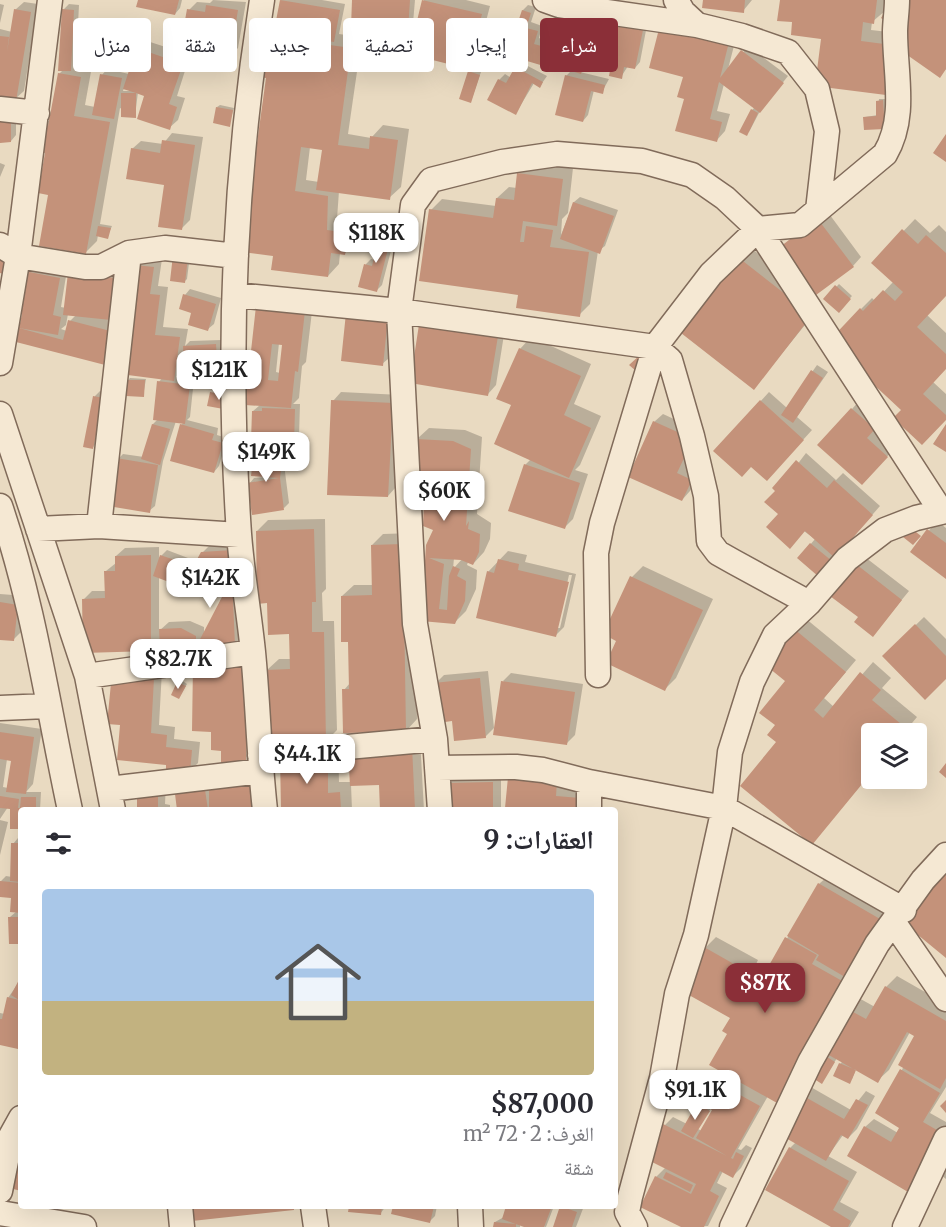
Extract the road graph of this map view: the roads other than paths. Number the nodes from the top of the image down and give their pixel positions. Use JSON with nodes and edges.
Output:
{"nodes":[{"id":1,"x":50,"y":0,"type":"edge"},
{"id":2,"x":262,"y":0,"type":"edge"},
{"id":3,"x":545,"y":0,"type":"edge"},
{"id":4,"x":676,"y":0,"type":"edge"},
{"id":5,"x":897,"y":0,"type":"edge"},
{"id":6,"x":697,"y":25,"type":"junction"},
{"id":7,"x":0,"y":109,"type":"edge"},
{"id":8,"x":37,"y":113,"type":"junction"},
{"id":9,"x":818,"y":210,"type":"junction"},
{"id":10,"x":758,"y":229,"type":"junction"},
{"id":11,"x":9,"y":251,"type":"edge"},
{"id":12,"x":129,"y":253,"type":"junction"},
{"id":13,"x":236,"y":256,"type":"junction"},
{"id":14,"x":236,"y":295,"type":"junction"},
{"id":15,"x":399,"y":311,"type":"junction"},
{"id":16,"x":655,"y":347,"type":"junction"},
{"id":17,"x":0,"y":363,"type":"edge"},
{"id":18,"x":0,"y":414,"type":"edge"},
{"id":19,"x":0,"y":506,"type":"edge"},
{"id":20,"x":944,"y":511,"type":"edge"},
{"id":21,"x":99,"y":526,"type":"junction"},
{"id":22,"x":38,"y":529,"type":"junction"},
{"id":23,"x":239,"y":535,"type":"junction"},
{"id":24,"x":809,"y":603,"type":"junction"},
{"id":25,"x":253,"y":652,"type":"junction"},
{"id":26,"x":598,"y":675,"type":"dead end"},
{"id":27,"x":87,"y":676,"type":"junction"},
{"id":28,"x":47,"y":706,"type":"junction"},
{"id":29,"x":0,"y":708,"type":"edge"},
{"id":30,"x":435,"y":739,"type":"junction"},
{"id":31,"x":260,"y":763,"type":"junction"},
{"id":32,"x":438,"y":768,"type":"junction"},
{"id":33,"x":589,"y":782,"type":"junction"},
{"id":34,"x":111,"y":799,"type":"edge"},
{"id":35,"x":69,"y":807,"type":"edge"},
{"id":36,"x":266,"y":807,"type":"edge"},
{"id":37,"x":440,"y":807,"type":"edge"},
{"id":38,"x":589,"y":807,"type":"edge"},
{"id":39,"x":724,"y":808,"type":"junction"},
{"id":40,"x":946,"y":855,"type":"edge"},
{"id":41,"x":899,"y":916,"type":"junction"},
{"id":42,"x":946,"y":999,"type":"edge"},
{"id":43,"x":18,"y":1123,"type":"edge"},
{"id":44,"x":946,"y":1139,"type":"edge"},
{"id":45,"x":0,"y":1191,"type":"edge"},
{"id":46,"x":180,"y":1209,"type":"edge"},
{"id":47,"x":313,"y":1209,"type":"edge"},
{"id":48,"x":470,"y":1209,"type":"edge"},
{"id":49,"x":0,"y":1213,"type":"edge"},
{"id":50,"x":84,"y":1227,"type":"edge"},
{"id":51,"x":183,"y":1227,"type":"edge"},
{"id":52,"x":316,"y":1227,"type":"edge"},
{"id":53,"x":471,"y":1227,"type":"edge"},
{"id":54,"x":635,"y":1227,"type":"edge"},
{"id":55,"x":732,"y":1227,"type":"edge"},
{"id":56,"x":905,"y":1227,"type":"edge"}],
"edges":[{"from":1,"to":8,"type":"street"},
{"from":2,"to":13,"type":"street"},
{"from":3,"to":6,"type":"street"},
{"from":4,"to":6,"type":"street"},
{"from":5,"to":9,"type":"street"},
{"from":6,"to":9,"type":"street"},
{"from":7,"to":8,"type":"street"},
{"from":8,"to":11,"type":"street"},
{"from":9,"to":10,"type":"street"},
{"from":10,"to":15,"type":"street"},
{"from":10,"to":16,"type":"street"},
{"from":10,"to":20,"type":"street"},
{"from":11,"to":12,"type":"street"},
{"from":11,"to":17,"type":"street"},
{"from":12,"to":13,"type":"street"},
{"from":12,"to":21,"type":"street"},
{"from":13,"to":14,"type":"street"},
{"from":14,"to":15,"type":"street"},
{"from":14,"to":23,"type":"street"},
{"from":15,"to":16,"type":"street"},
{"from":15,"to":30,"type":"street"},
{"from":16,"to":24,"type":"street"},
{"from":16,"to":26,"type":"street"},
{"from":18,"to":22,"type":"street"},
{"from":19,"to":28,"type":"street"},
{"from":20,"to":24,"type":"street"},
{"from":21,"to":22,"type":"street"},
{"from":21,"to":23,"type":"street"},
{"from":22,"to":27,"type":"street"},
{"from":23,"to":25,"type":"street"},
{"from":24,"to":39,"type":"street"},
{"from":25,"to":27,"type":"street"},
{"from":25,"to":31,"type":"street"},
{"from":27,"to":34,"type":"street"},
{"from":28,"to":29,"type":"street"},
{"from":28,"to":35,"type":"street"},
{"from":30,"to":31,"type":"street"},
{"from":30,"to":32,"type":"street"},
{"from":31,"to":34,"type":"street"},
{"from":31,"to":36,"type":"street"},
{"from":32,"to":33,"type":"street"},
{"from":32,"to":37,"type":"street"},
{"from":33,"to":38,"type":"street"},
{"from":33,"to":39,"type":"street"},
{"from":39,"to":41,"type":"street"},
{"from":39,"to":54,"type":"street"},
{"from":40,"to":41,"type":"street"},
{"from":41,"to":42,"type":"street"},
{"from":41,"to":55,"type":"street"},
{"from":43,"to":45,"type":"street"},
{"from":44,"to":56,"type":"street"},
{"from":46,"to":51,"type":"street"},
{"from":47,"to":52,"type":"street"},
{"from":48,"to":53,"type":"street"},
{"from":49,"to":50,"type":"street"}]}
